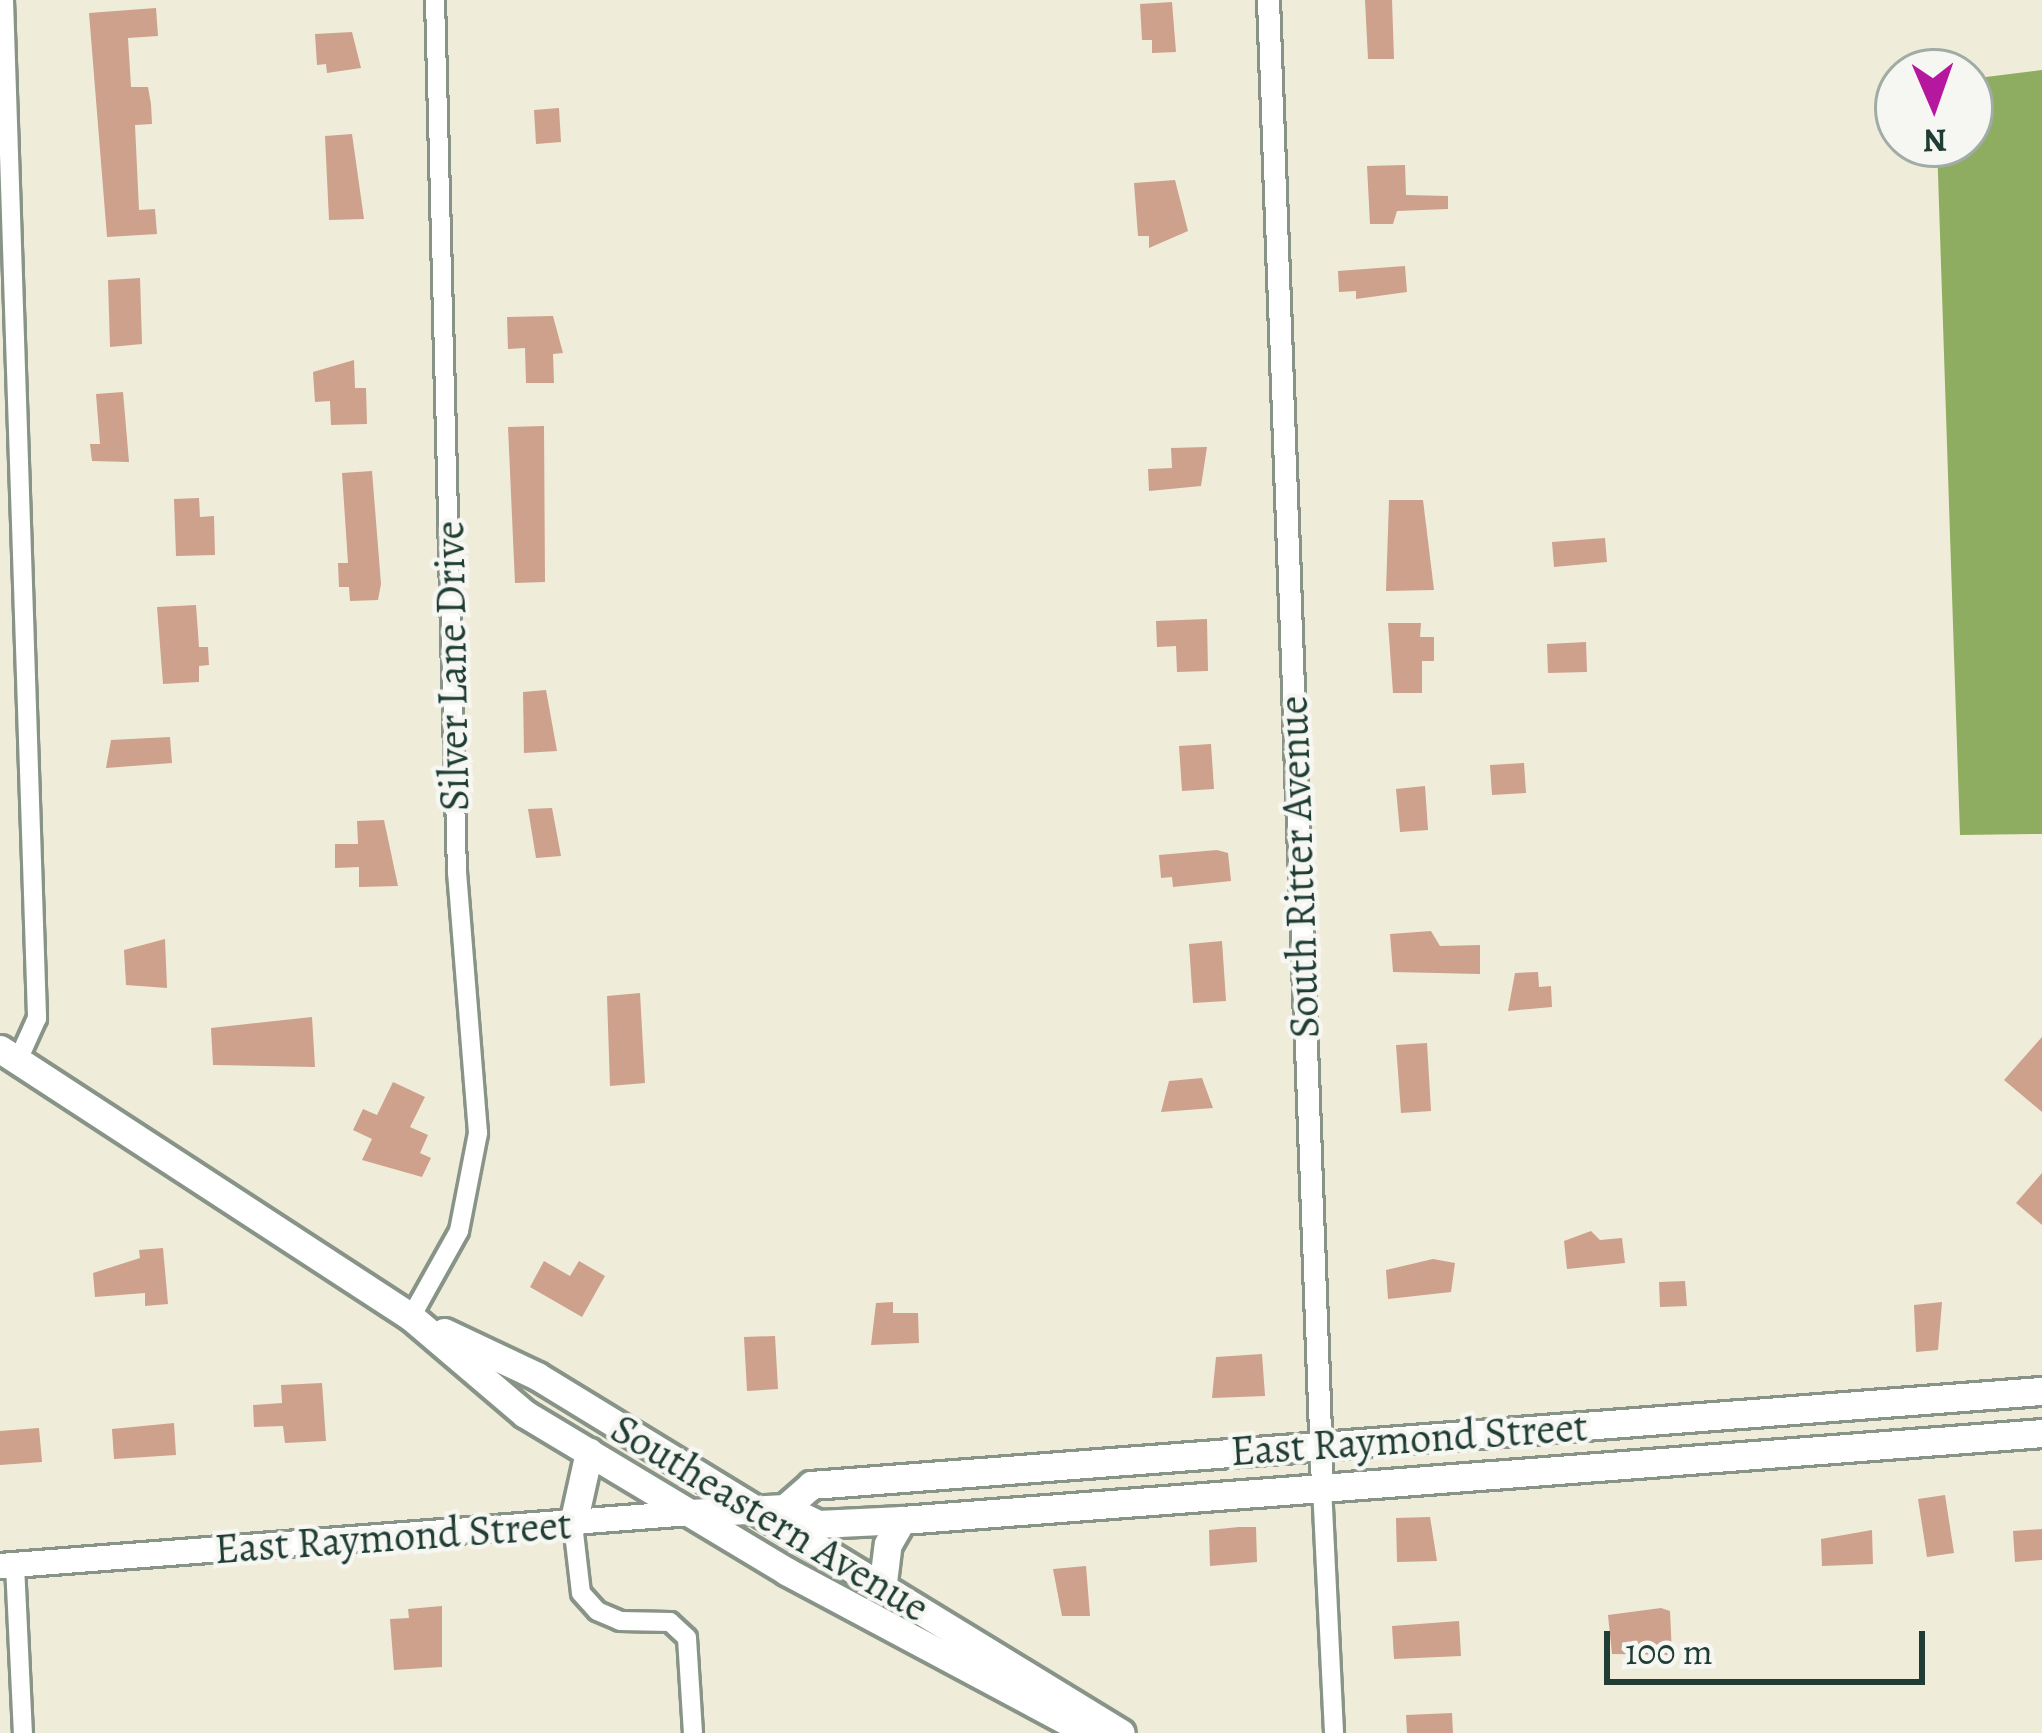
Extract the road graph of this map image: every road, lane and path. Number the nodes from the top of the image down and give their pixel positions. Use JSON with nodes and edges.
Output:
{"nodes":[{"id":1,"x":4,"y":0,"type":"edge"},
{"id":2,"x":434,"y":0,"type":"edge"},
{"id":3,"x":1268,"y":0,"type":"edge"},
{"id":4,"x":9,"y":1054,"type":"edge"},
{"id":5,"x":411,"y":1317,"type":"junction"},
{"id":6,"x":2042,"y":1391,"type":"edge"},
{"id":7,"x":2042,"y":1433,"type":"edge"},
{"id":8,"x":1320,"y":1447,"type":"junction"},
{"id":9,"x":589,"y":1453,"type":"junction"},
{"id":10,"x":1322,"y":1487,"type":"junction"},
{"id":11,"x":772,"y":1508,"type":"junction"},
{"id":12,"x":690,"y":1513,"type":"junction"},
{"id":13,"x":902,"y":1520,"type":"junction"},
{"id":14,"x":573,"y":1524,"type":"junction"},
{"id":15,"x":8,"y":1566,"type":"edge"},
{"id":16,"x":883,"y":1582,"type":"junction"},
{"id":17,"x":23,"y":1733,"type":"edge"},
{"id":18,"x":693,"y":1733,"type":"edge"},
{"id":19,"x":1089,"y":1733,"type":"edge"},
{"id":20,"x":1121,"y":1733,"type":"edge"},
{"id":21,"x":1334,"y":1733,"type":"edge"}],
"edges":[{"from":1,"to":4,"type":"street"},
{"from":2,"to":5,"type":"street","name":"Silver Lane Drive"},
{"from":3,"to":8,"type":"street","name":"South Ritter Avenue"},
{"from":4,"to":5,"type":"main road","name":"Southeastern Avenue"},
{"from":5,"to":9,"type":"main road","name":"Southeastern Avenue"},
{"from":5,"to":11,"type":"main road","name":"Southeastern Avenue"},
{"from":6,"to":8,"type":"main road","name":"East Raymond Street"},
{"from":7,"to":10,"type":"main road","name":"East Raymond Street"},
{"from":8,"to":10,"type":"street","name":"South Ritter Avenue"},
{"from":8,"to":11,"type":"main road","name":"East Raymond Street"},
{"from":9,"to":12,"type":"main road","name":"Southeastern Avenue"},
{"from":9,"to":14,"type":"main road"},
{"from":10,"to":13,"type":"main road","name":"East Raymond Street"},
{"from":10,"to":21,"type":"street","name":"South Ritter Avenue"},
{"from":11,"to":12,"type":"main road","name":"East Raymond Street"},
{"from":11,"to":13,"type":"main road","name":"East Raymond Street"},
{"from":11,"to":16,"type":"main road","name":"Southeastern Avenue"},
{"from":12,"to":14,"type":"main road","name":"East Raymond Street"},
{"from":12,"to":19,"type":"main road","name":"Southeastern Avenue"},
{"from":13,"to":16,"type":"main road"},
{"from":14,"to":15,"type":"main road","name":"East Raymond Street"},
{"from":14,"to":18,"type":"street"},
{"from":15,"to":17,"type":"street"},
{"from":16,"to":20,"type":"main road","name":"Southeastern Avenue"}]}
